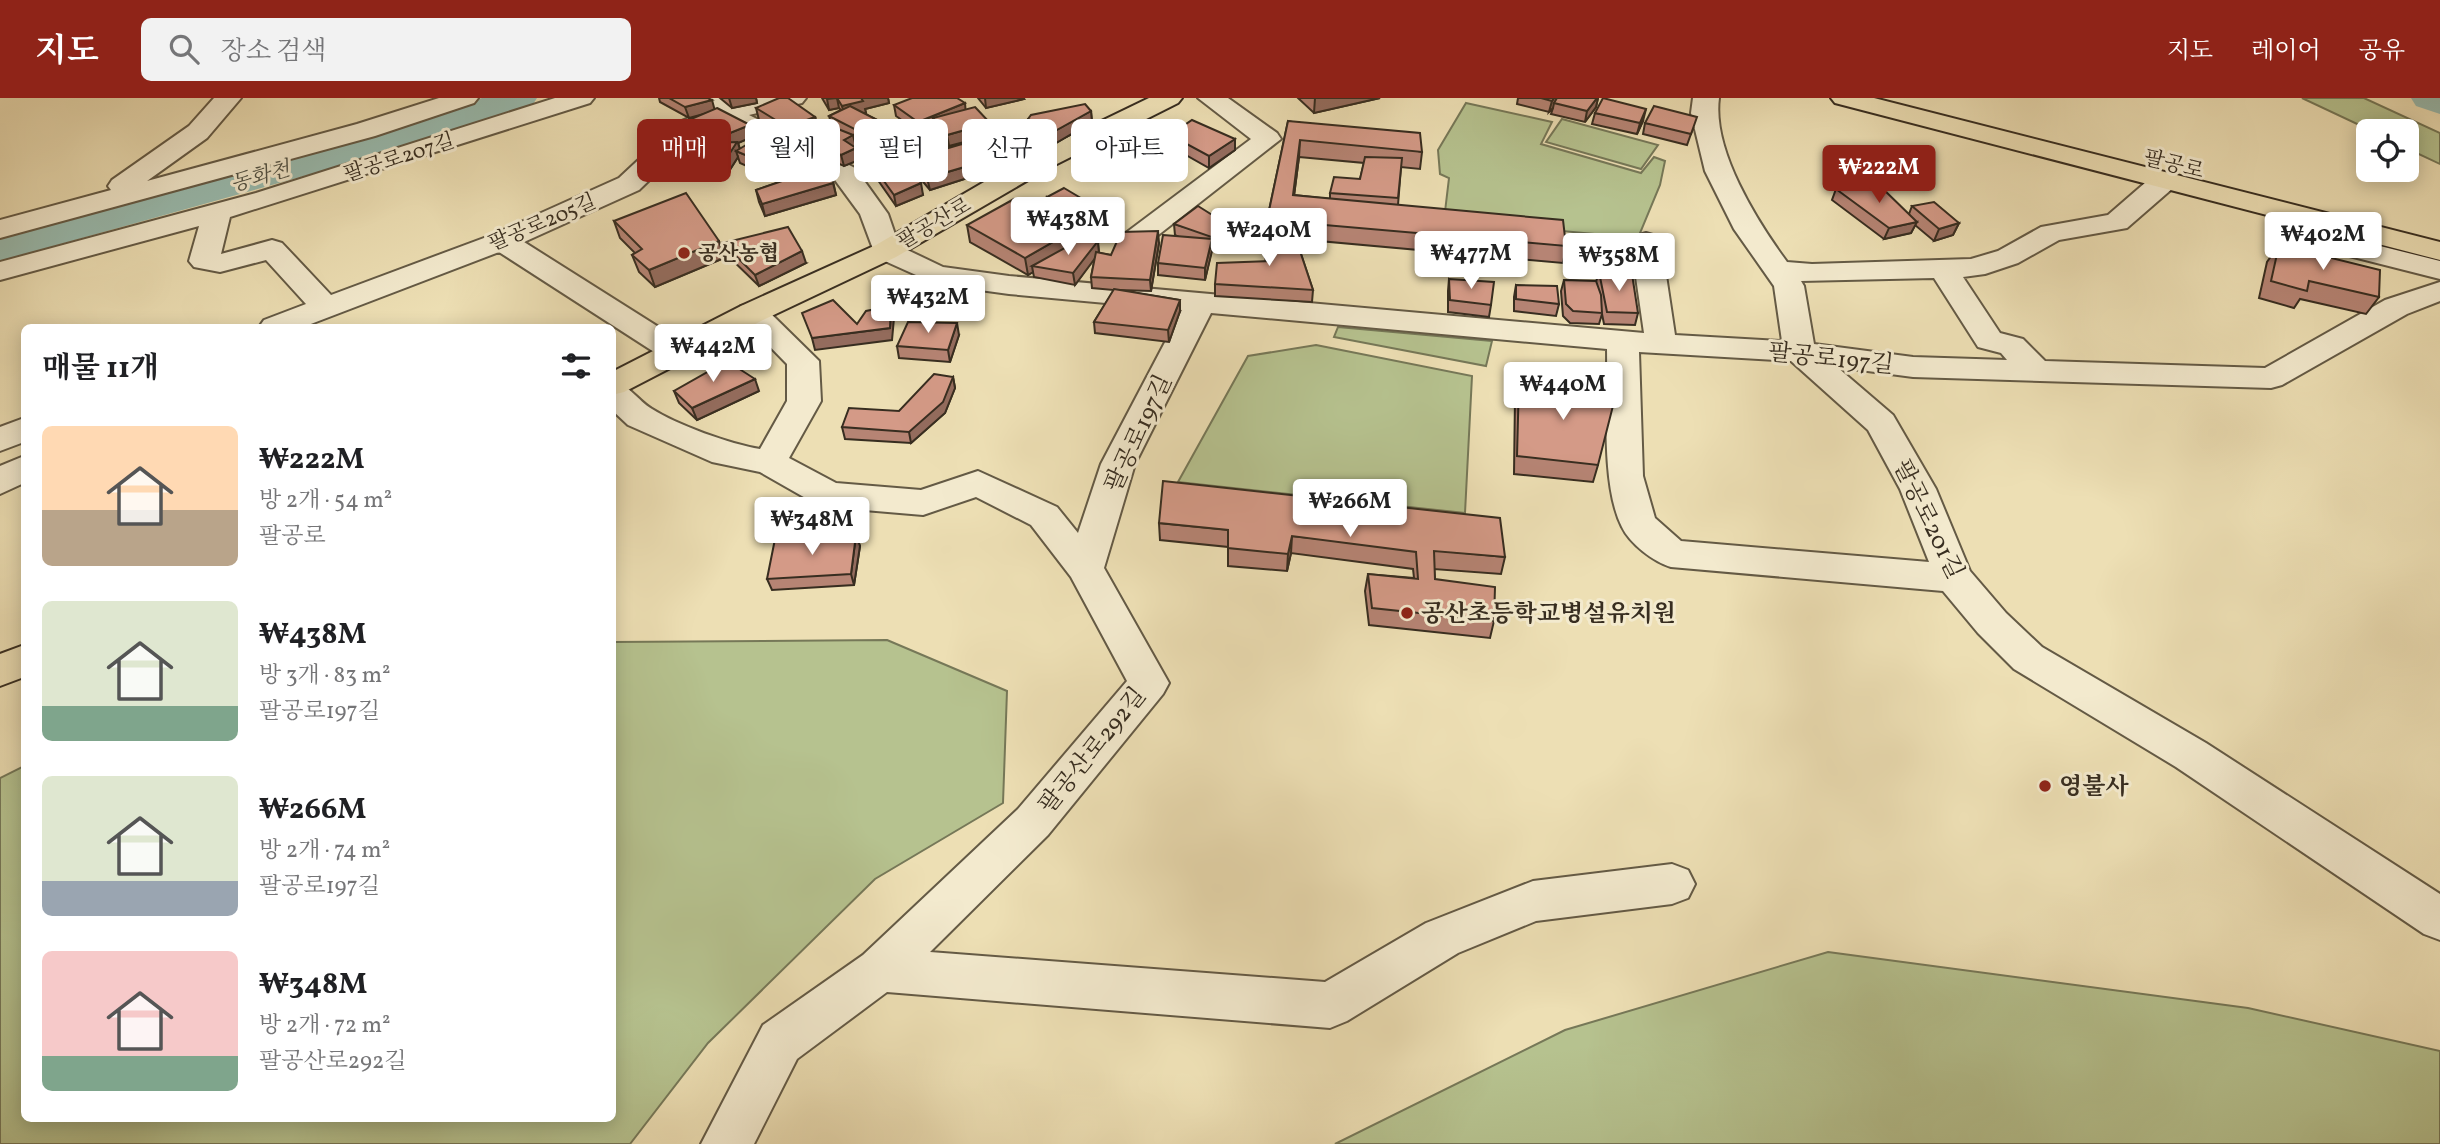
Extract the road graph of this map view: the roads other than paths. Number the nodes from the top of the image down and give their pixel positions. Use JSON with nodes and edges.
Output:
{"nodes":[{"id":1,"x":228,"y":98,"type":"edge"},
{"id":2,"x":465,"y":98,"type":"edge"},
{"id":3,"x":581,"y":98,"type":"edge"},
{"id":4,"x":793,"y":98,"type":"edge"},
{"id":5,"x":1169,"y":98,"type":"edge"},
{"id":6,"x":1211,"y":98,"type":"edge"},
{"id":7,"x":1706,"y":98,"type":"edge"},
{"id":8,"x":1844,"y":98,"type":"edge"},
{"id":9,"x":1907,"y":98,"type":"edge"},
{"id":10,"x":714,"y":105,"type":"edge"},
{"id":11,"x":2163,"y":181,"type":"junction"},
{"id":12,"x":100,"y":201,"type":"junction"},
{"id":13,"x":217,"y":213,"type":"junction"},
{"id":14,"x":2296,"y":223,"type":"junction"},
{"id":15,"x":0,"y":229,"type":"edge"},
{"id":16,"x":2440,"y":231,"type":"edge"},
{"id":17,"x":502,"y":241,"type":"junction"},
{"id":18,"x":1133,"y":241,"type":"edge"},
{"id":19,"x":1646,"y":242,"type":"dead end"},
{"id":20,"x":886,"y":251,"type":"junction"},
{"id":21,"x":2440,"y":251,"type":"edge"},
{"id":22,"x":1942,"y":268,"type":"junction"},
{"id":23,"x":2440,"y":270,"type":"edge"},
{"id":24,"x":0,"y":271,"type":"edge"},
{"id":25,"x":1780,"y":271,"type":"junction"},
{"id":26,"x":2389,"y":273,"type":"dead end"},
{"id":27,"x":2440,"y":291,"type":"edge"},
{"id":28,"x":1201,"y":303,"type":"junction"},
{"id":29,"x":326,"y":308,"type":"junction"},
{"id":30,"x":752,"y":313,"type":"junction"},
{"id":31,"x":283,"y":324,"type":"edge"},
{"id":32,"x":1623,"y":340,"type":"junction"},
{"id":33,"x":1661,"y":344,"type":"junction"},
{"id":34,"x":676,"y":352,"type":"junction"},
{"id":35,"x":1800,"y":352,"type":"junction"},
{"id":36,"x":2037,"y":371,"type":"junction"},
{"id":37,"x":616,"y":383,"type":"edge"},
{"id":38,"x":616,"y":395,"type":"edge"},
{"id":39,"x":21,"y":430,"type":"edge"},
{"id":40,"x":0,"y":440,"type":"edge"},
{"id":41,"x":769,"y":462,"type":"junction"},
{"id":42,"x":21,"y":470,"type":"edge"},
{"id":43,"x":0,"y":482,"type":"edge"},
{"id":44,"x":1085,"y":568,"type":"junction"},
{"id":45,"x":1954,"y":578,"type":"junction"},
{"id":46,"x":21,"y":661,"type":"edge"},
{"id":47,"x":0,"y":671,"type":"edge"},
{"id":48,"x":1672,"y":884,"type":"dead end"},
{"id":49,"x":2440,"y":919,"type":"edge"},
{"id":50,"x":880,"y":970,"type":"junction"},
{"id":51,"x":727,"y":1144,"type":"edge"}],
"edges":[{"from":1,"to":12,"type":"street"},
{"from":2,"to":12,"type":"street"},
{"from":3,"to":13,"type":"street","name":"팔공로207길"},
{"from":4,"to":10,"type":"street","name":"팔공로205길"},
{"from":5,"to":20,"type":"main road","name":"팔공산로"},
{"from":6,"to":18,"type":"street"},
{"from":7,"to":25,"type":"street"},
{"from":8,"to":11,"type":"main road","name":"팔공로"},
{"from":9,"to":16,"type":"main road","name":"팔공로"},
{"from":10,"to":17,"type":"street","name":"팔공로205길"},
{"from":10,"to":20,"type":"street","name":"팔공산로"},
{"from":11,"to":14,"type":"main road","name":"팔공로"},
{"from":11,"to":22,"type":"street","name":"팔공로"},
{"from":12,"to":15,"type":"street"},
{"from":13,"to":24,"type":"street","name":"팔공로207길"},
{"from":13,"to":29,"type":"street"},
{"from":14,"to":21,"type":"main road","name":"팔공로"},
{"from":14,"to":23,"type":"street"},
{"from":14,"to":26,"type":"street"},
{"from":17,"to":29,"type":"street","name":"팔공로205길"},
{"from":17,"to":34,"type":"street"},
{"from":19,"to":33,"type":"street"},
{"from":20,"to":28,"type":"street","name":"팔공로197길"},
{"from":20,"to":30,"type":"main road","name":"팔공산로"},
{"from":22,"to":25,"type":"street","name":"팔공로"},
{"from":22,"to":36,"type":"street"},
{"from":25,"to":35,"type":"street"},
{"from":27,"to":36,"type":"street","name":"팔공로197길"},
{"from":28,"to":32,"type":"street","name":"팔공로197길"},
{"from":28,"to":44,"type":"street","name":"팔공로197길"},
{"from":29,"to":31,"type":"street","name":"팔공로205길"},
{"from":30,"to":34,"type":"main road","name":"팔공산로"},
{"from":30,"to":41,"type":"street"},
{"from":32,"to":33,"type":"street","name":"팔공로197길"},
{"from":32,"to":45,"type":"street"},
{"from":33,"to":35,"type":"street","name":"팔공로197길"},
{"from":34,"to":37,"type":"main road","name":"팔공산로"},
{"from":35,"to":36,"type":"street","name":"팔공로197길"},
{"from":35,"to":45,"type":"street","name":"팔공로201길"},
{"from":38,"to":41,"type":"street","name":"팔공산로292길"},
{"from":39,"to":40,"type":"street"},
{"from":41,"to":44,"type":"street","name":"팔공산로292길"},
{"from":42,"to":43,"type":"street"},
{"from":44,"to":50,"type":"street","name":"팔공산로292길"},
{"from":45,"to":49,"type":"street","name":"팔공로201길"},
{"from":46,"to":47,"type":"main road"},
{"from":48,"to":50,"type":"street"},
{"from":50,"to":51,"type":"street","name":"팔공산로292길"}]}
